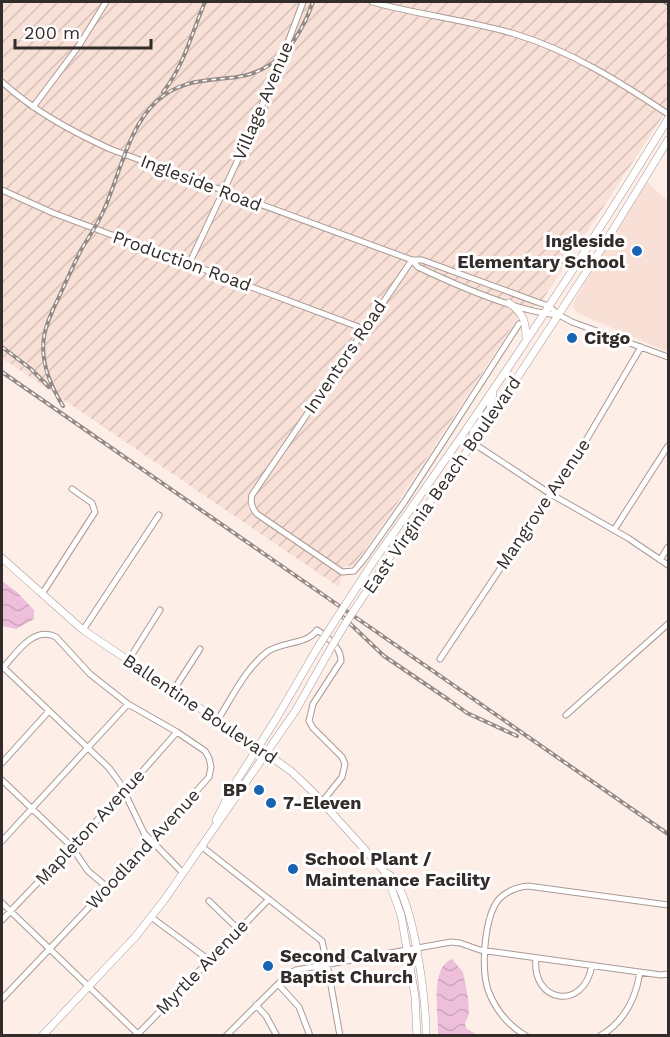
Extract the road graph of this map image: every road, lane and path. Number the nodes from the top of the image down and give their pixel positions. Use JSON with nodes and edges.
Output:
{"nodes":[{"id":1,"x":106,"y":2,"type":"edge"},
{"id":2,"x":303,"y":2,"type":"edge"},
{"id":3,"x":372,"y":2,"type":"edge"},
{"id":4,"x":2,"y":82,"type":"edge"},
{"id":5,"x":33,"y":106,"type":"junction"},
{"id":6,"x":669,"y":114,"type":"edge"},
{"id":7,"x":669,"y":119,"type":"edge"},
{"id":8,"x":669,"y":140,"type":"edge"},
{"id":9,"x":2,"y":190,"type":"edge"},
{"id":10,"x":224,"y":192,"type":"junction"},
{"id":11,"x":412,"y":261,"type":"junction"},
{"id":12,"x":189,"y":264,"type":"junction"},
{"id":13,"x":509,"y":303,"type":"junction"},
{"id":14,"x":549,"y":306,"type":"junction"},
{"id":15,"x":544,"y":314,"type":"junction"},
{"id":16,"x":559,"y":315,"type":"junction"},
{"id":17,"x":519,"y":324,"type":"dead end"},
{"id":18,"x":364,"y":329,"type":"junction"},
{"id":19,"x":526,"y":340,"type":"junction"},
{"id":20,"x":641,"y":347,"type":"junction"},
{"id":21,"x":669,"y":357,"type":"edge"},
{"id":22,"x":493,"y":390,"type":"junction"},
{"id":23,"x":456,"y":421,"type":"junction"},
{"id":24,"x":468,"y":428,"type":"junction"},
{"id":25,"x":473,"y":443,"type":"junction"},
{"id":26,"x":669,"y":446,"type":"edge"},
{"id":27,"x":456,"y":447,"type":"junction"},
{"id":28,"x":72,"y":489,"type":"dead end"},
{"id":29,"x":549,"y":493,"type":"junction"},
{"id":30,"x":159,"y":515,"type":"dead end"},
{"id":31,"x":614,"y":530,"type":"junction"},
{"id":32,"x":669,"y":547,"type":"edge"},
{"id":33,"x":2,"y":558,"type":"edge"},
{"id":34,"x":660,"y":560,"type":"junction"},
{"id":35,"x":669,"y":565,"type":"edge"},
{"id":36,"x":359,"y":566,"type":"junction"},
{"id":37,"x":367,"y":570,"type":"dead end"},
{"id":38,"x":42,"y":594,"type":"junction"},
{"id":39,"x":160,"y":610,"type":"dead end"},
{"id":40,"x":669,"y":624,"type":"edge"},
{"id":41,"x":83,"y":630,"type":"junction"},
{"id":42,"x":200,"y":649,"type":"dead end"},
{"id":43,"x":440,"y":659,"type":"dead end"},
{"id":44,"x":128,"y":661,"type":"junction"},
{"id":45,"x":2,"y":668,"type":"edge"},
{"id":46,"x":173,"y":691,"type":"junction"},
{"id":47,"x":128,"y":704,"type":"junction"},
{"id":48,"x":49,"y":711,"type":"junction"},
{"id":49,"x":566,"y":715,"type":"dead end"},
{"id":50,"x":217,"y":721,"type":"junction"},
{"id":51,"x":177,"y":732,"type":"junction"},
{"id":52,"x":258,"y":747,"type":"junction"},
{"id":53,"x":88,"y":748,"type":"junction"},
{"id":54,"x":267,"y":753,"type":"junction"},
{"id":55,"x":2,"y":763,"type":"edge"},
{"id":56,"x":2,"y":780,"type":"edge"},
{"id":57,"x":124,"y":792,"type":"junction"},
{"id":58,"x":322,"y":802,"type":"junction"},
{"id":59,"x":32,"y":809,"type":"junction"},
{"id":60,"x":213,"y":828,"type":"junction"},
{"id":61,"x":2,"y":841,"type":"edge"},
{"id":62,"x":151,"y":842,"type":"junction"},
{"id":63,"x":71,"y":846,"type":"junction"},
{"id":64,"x":201,"y":846,"type":"junction"},
{"id":65,"x":183,"y":873,"type":"junction"},
{"id":66,"x":386,"y":873,"type":"junction"},
{"id":67,"x":107,"y":887,"type":"junction"},
{"id":68,"x":269,"y":899,"type":"junction"},
{"id":69,"x":209,"y":901,"type":"dead end"},
{"id":70,"x":2,"y":903,"type":"edge"},
{"id":71,"x":669,"y":905,"type":"edge"},
{"id":72,"x":10,"y":911,"type":"junction"},
{"id":73,"x":151,"y":917,"type":"junction"},
{"id":74,"x":2,"y":920,"type":"edge"},
{"id":75,"x":238,"y":930,"type":"junction"},
{"id":76,"x":49,"y":948,"type":"junction"},
{"id":77,"x":416,"y":948,"type":"junction"},
{"id":78,"x":407,"y":950,"type":"junction"},
{"id":79,"x":485,"y":950,"type":"junction"},
{"id":80,"x":536,"y":958,"type":"junction"},
{"id":81,"x":209,"y":960,"type":"junction"},
{"id":82,"x":327,"y":963,"type":"junction"},
{"id":83,"x":592,"y":965,"type":"junction"},
{"id":84,"x":640,"y":972,"type":"junction"},
{"id":85,"x":669,"y":974,"type":"edge"},
{"id":86,"x":278,"y":984,"type":"junction"},
{"id":87,"x":89,"y":986,"type":"junction"},
{"id":88,"x":2,"y":999,"type":"edge"},
{"id":89,"x":256,"y":1005,"type":"junction"},
{"id":90,"x":230,"y":1034,"type":"edge"},
{"id":91,"x":42,"y":1035,"type":"edge"},
{"id":92,"x":137,"y":1035,"type":"edge"},
{"id":93,"x":277,"y":1035,"type":"edge"},
{"id":94,"x":310,"y":1035,"type":"edge"},
{"id":95,"x":340,"y":1035,"type":"edge"},
{"id":96,"x":417,"y":1035,"type":"edge"},
{"id":97,"x":426,"y":1035,"type":"edge"},
{"id":98,"x":526,"y":1035,"type":"edge"},
{"id":99,"x":600,"y":1035,"type":"edge"}],
"edges":[{"from":1,"to":5,"type":"street"},
{"from":2,"to":10,"type":"street","name":"Village Avenue"},
{"from":3,"to":6,"type":"street"},
{"from":4,"to":5,"type":"street","name":"Ingleside Road"},
{"from":5,"to":10,"type":"street","name":"Ingleside Road"},
{"from":7,"to":14,"type":"main road","name":"East Virginia Beach Boulevard"},
{"from":8,"to":16,"type":"main road","name":"East Virginia Beach Boulevard"},
{"from":9,"to":12,"type":"street","name":"Production Road"},
{"from":10,"to":11,"type":"street","name":"Ingleside Road"},
{"from":10,"to":12,"type":"street","name":"Village Avenue"},
{"from":11,"to":13,"type":"street","name":"Ingleside Road"},
{"from":11,"to":14,"type":"street","name":"Ingleside Road"},
{"from":11,"to":18,"type":"street","name":"Inventors Road"},
{"from":12,"to":18,"type":"street","name":"Production Road"},
{"from":13,"to":15,"type":"street","name":"Ingleside Road"},
{"from":13,"to":19,"type":"main road"},
{"from":14,"to":15,"type":"main road","name":"East Virginia Beach Boulevard"},
{"from":14,"to":16,"type":"street","name":"Ingleside Road"},
{"from":15,"to":16,"type":"street","name":"Ingleside Road"},
{"from":15,"to":19,"type":"main road","name":"East Virginia Beach Boulevard"},
{"from":16,"to":20,"type":"street","name":"Ingleside Road"},
{"from":16,"to":25,"type":"main road","name":"East Virginia Beach Boulevard"},
{"from":17,"to":23,"type":"street","name":"East Virginia Beach Boulevard"},
{"from":18,"to":36,"type":"street","name":"Inventors Road"},
{"from":19,"to":22,"type":"main road","name":"East Virginia Beach Boulevard"},
{"from":20,"to":21,"type":"street","name":"Ingleside Road"},
{"from":20,"to":29,"type":"street","name":"Mangrove Avenue"},
{"from":22,"to":24,"type":"main road","name":"East Virginia Beach Boulevard"},
{"from":22,"to":25,"type":"main road"},
{"from":23,"to":24,"type":"street","name":"East Virginia Beach Boulevard"},
{"from":23,"to":36,"type":"street","name":"East Virginia Beach Boulevard"},
{"from":24,"to":27,"type":"main road","name":"East Virginia Beach Boulevard"},
{"from":25,"to":27,"type":"main road"},
{"from":25,"to":29,"type":"street"},
{"from":25,"to":54,"type":"main road","name":"East Virginia Beach Boulevard","bridge":true},
{"from":26,"to":31,"type":"street"},
{"from":27,"to":52,"type":"main road","name":"East Virginia Beach Boulevard","bridge":true},
{"from":28,"to":38,"type":"street"},
{"from":29,"to":31,"type":"street"},
{"from":29,"to":43,"type":"street","name":"Mangrove Avenue"},
{"from":30,"to":41,"type":"street"},
{"from":31,"to":34,"type":"street"},
{"from":32,"to":34,"type":"street"},
{"from":33,"to":38,"type":"main road","name":"Ballentine Boulevard"},
{"from":34,"to":35,"type":"street"},
{"from":36,"to":37,"type":"street"},
{"from":38,"to":41,"type":"main road","name":"Ballentine Boulevard"},
{"from":39,"to":44,"type":"street"},
{"from":40,"to":49,"type":"street"},
{"from":41,"to":44,"type":"main road","name":"Ballentine Boulevard"},
{"from":42,"to":46,"type":"street"},
{"from":44,"to":46,"type":"main road","name":"Ballentine Boulevard"},
{"from":45,"to":47,"type":"street","name":"Woodland Avenue"},
{"from":45,"to":48,"type":"street"},
{"from":46,"to":50,"type":"main road","name":"Ballentine Boulevard"},
{"from":47,"to":51,"type":"street","name":"Woodland Avenue"},
{"from":47,"to":53,"type":"street"},
{"from":48,"to":53,"type":"street"},
{"from":48,"to":55,"type":"street"},
{"from":50,"to":52,"type":"main road","name":"Ballentine Boulevard"},
{"from":50,"to":58,"type":"street"},
{"from":51,"to":57,"type":"street","name":"Mapleton Avenue"},
{"from":51,"to":62,"type":"street","name":"Woodland Avenue"},
{"from":52,"to":54,"type":"main road","name":"Ballentine Boulevard"},
{"from":52,"to":60,"type":"main road","name":"East Virginia Beach Boulevard"},
{"from":53,"to":57,"type":"street"},
{"from":53,"to":59,"type":"street"},
{"from":54,"to":58,"type":"main road","name":"Ballentine Boulevard"},
{"from":54,"to":60,"type":"main road","name":"East Virginia Beach Boulevard"},
{"from":56,"to":59,"type":"street"},
{"from":57,"to":62,"type":"street"},
{"from":57,"to":63,"type":"street","name":"Mapleton Avenue"},
{"from":58,"to":66,"type":"main road","name":"Ballentine Boulevard"},
{"from":59,"to":61,"type":"street"},
{"from":59,"to":63,"type":"street"},
{"from":60,"to":64,"type":"main road","name":"East Virginia Beach Boulevard"},
{"from":62,"to":65,"type":"street"},
{"from":62,"to":67,"type":"street","name":"Woodland Avenue"},
{"from":63,"to":67,"type":"street"},
{"from":63,"to":72,"type":"street","name":"Mapleton Avenue"},
{"from":64,"to":65,"type":"main road","name":"East Virginia Beach Boulevard"},
{"from":64,"to":68,"type":"street"},
{"from":65,"to":73,"type":"main road","name":"East Virginia Beach Boulevard"},
{"from":66,"to":77,"type":"main road","name":"Ballentine Boulevard"},
{"from":66,"to":78,"type":"main road","name":"Ballentine Boulevard"},
{"from":67,"to":76,"type":"street","name":"Woodland Avenue"},
{"from":68,"to":75,"type":"street","name":"Myrtle Avenue"},
{"from":68,"to":82,"type":"street"},
{"from":69,"to":75,"type":"street"},
{"from":70,"to":72,"type":"street"},
{"from":71,"to":79,"type":"street"},
{"from":72,"to":74,"type":"street","name":"Mapleton Avenue"},
{"from":72,"to":76,"type":"street"},
{"from":73,"to":81,"type":"street"},
{"from":73,"to":87,"type":"main road","name":"East Virginia Beach Boulevard"},
{"from":75,"to":81,"type":"street","name":"Myrtle Avenue"},
{"from":76,"to":87,"type":"street"},
{"from":76,"to":88,"type":"street","name":"Woodland Avenue"},
{"from":77,"to":78,"type":"street"},
{"from":77,"to":79,"type":"street"},
{"from":77,"to":97,"type":"main road","name":"Ballentine Boulevard"},
{"from":78,"to":82,"type":"street"},
{"from":78,"to":96,"type":"main road","name":"Ballentine Boulevard"},
{"from":79,"to":80,"type":"street"},
{"from":79,"to":98,"type":"street"},
{"from":80,"to":83,"type":"street"},
{"from":80,"to":83,"type":"street"},
{"from":81,"to":92,"type":"street","name":"Myrtle Avenue"},
{"from":82,"to":86,"type":"street"},
{"from":82,"to":95,"type":"street"},
{"from":83,"to":84,"type":"street"},
{"from":84,"to":85,"type":"street"},
{"from":84,"to":99,"type":"street"},
{"from":86,"to":89,"type":"street"},
{"from":86,"to":94,"type":"street"},
{"from":87,"to":91,"type":"main road","name":"East Virginia Beach Boulevard"},
{"from":87,"to":92,"type":"street"},
{"from":89,"to":90,"type":"street"},
{"from":89,"to":93,"type":"street"}]}
